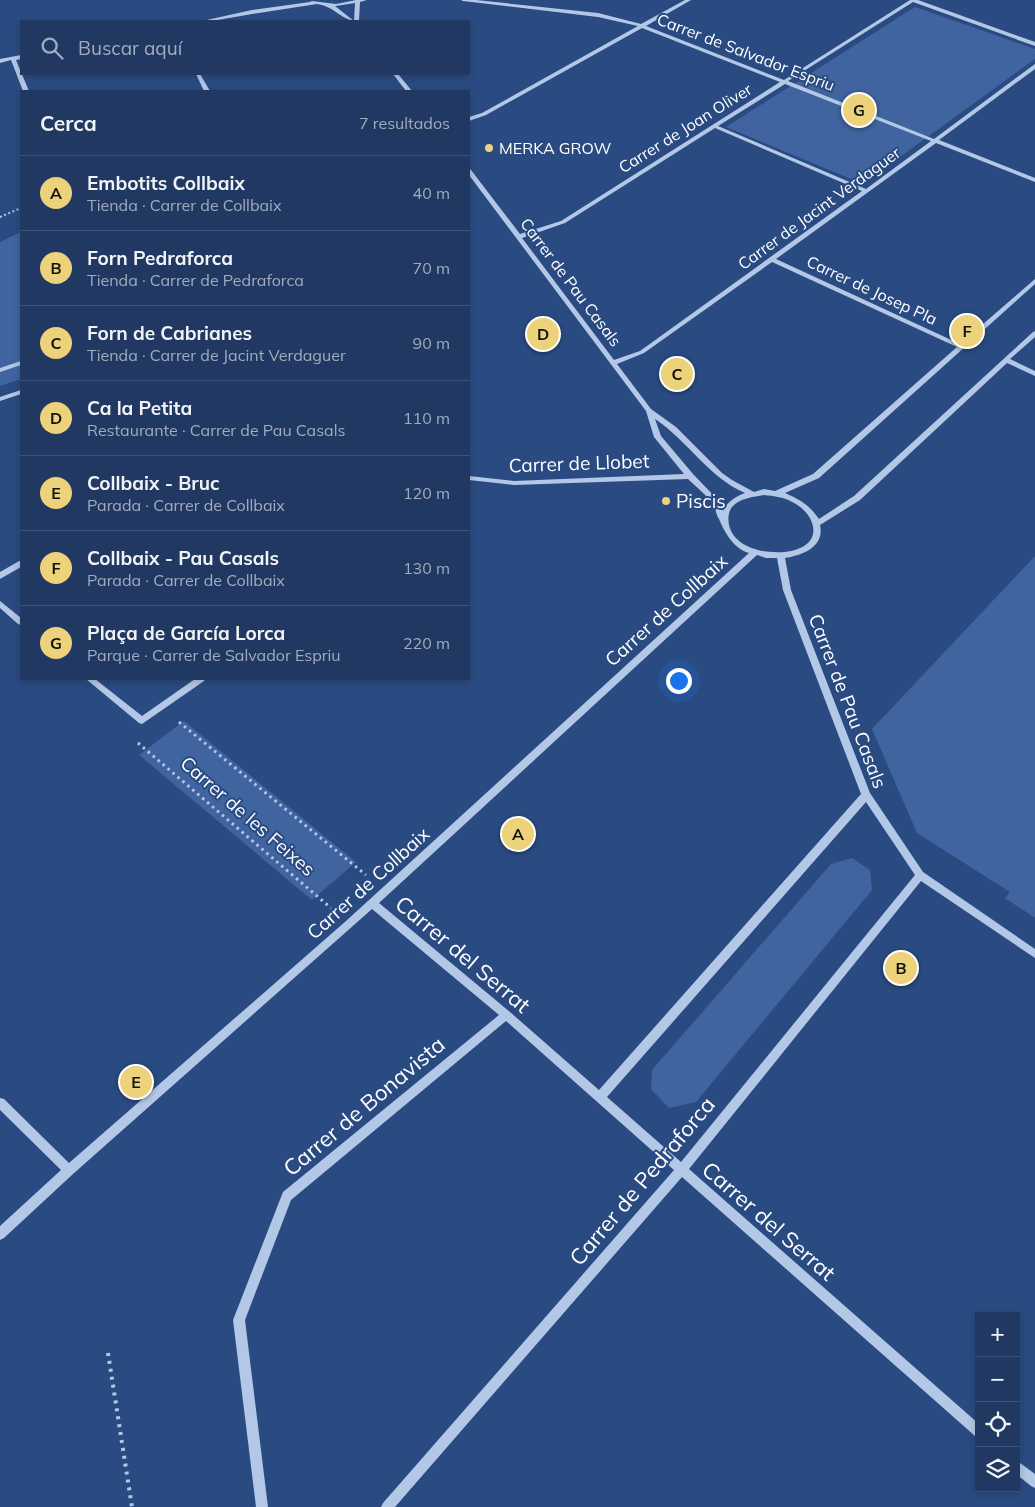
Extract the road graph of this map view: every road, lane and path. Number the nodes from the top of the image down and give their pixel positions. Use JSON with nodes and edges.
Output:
{"nodes":[{"id":1,"x":281,"y":0,"type":"edge"},
{"id":2,"x":307,"y":0,"type":"edge"},
{"id":3,"x":365,"y":0,"type":"edge"},
{"id":4,"x":463,"y":0,"type":"edge"},
{"id":5,"x":689,"y":0,"type":"edge"},
{"id":6,"x":913,"y":0,"type":"edge"},
{"id":7,"x":358,"y":2,"type":"junction"},
{"id":8,"x":316,"y":3,"type":"junction"},
{"id":9,"x":329,"y":5,"type":"junction"},
{"id":10,"x":252,"y":12,"type":"junction"},
{"id":11,"x":210,"y":20,"type":"edge"},
{"id":12,"x":351,"y":20,"type":"edge"},
{"id":13,"x":357,"y":20,"type":"edge"},
{"id":14,"x":642,"y":26,"type":"junction"},
{"id":15,"x":1035,"y":44,"type":"edge"},
{"id":16,"x":20,"y":57,"type":"edge"},
{"id":17,"x":13,"y":59,"type":"junction"},
{"id":18,"x":0,"y":61,"type":"edge"},
{"id":19,"x":1035,"y":66,"type":"edge"},
{"id":20,"x":199,"y":75,"type":"edge"},
{"id":21,"x":396,"y":75,"type":"edge"},
{"id":22,"x":785,"y":82,"type":"junction"},
{"id":23,"x":26,"y":90,"type":"edge"},
{"id":24,"x":206,"y":90,"type":"edge"},
{"id":25,"x":408,"y":90,"type":"edge"},
{"id":26,"x":470,"y":119,"type":"edge"},
{"id":27,"x":714,"y":126,"type":"junction"},
{"id":28,"x":936,"y":140,"type":"junction"},
{"id":29,"x":470,"y":172,"type":"edge"},
{"id":30,"x":1035,"y":180,"type":"edge"},
{"id":31,"x":866,"y":190,"type":"junction"},
{"id":32,"x":20,"y":208,"type":"edge"},
{"id":33,"x":0,"y":217,"type":"edge"},
{"id":34,"x":518,"y":237,"type":"junction"},
{"id":35,"x":771,"y":259,"type":"junction"},
{"id":36,"x":1035,"y":281,"type":"edge"},
{"id":37,"x":1035,"y":333,"type":"edge"},
{"id":38,"x":962,"y":347,"type":"junction"},
{"id":39,"x":1006,"y":360,"type":"junction"},
{"id":40,"x":20,"y":363,"type":"edge"},
{"id":41,"x":613,"y":363,"type":"junction"},
{"id":42,"x":0,"y":370,"type":"edge"},
{"id":43,"x":1035,"y":374,"type":"edge"},
{"id":44,"x":20,"y":392,"type":"edge"},
{"id":45,"x":0,"y":399,"type":"edge"},
{"id":46,"x":649,"y":411,"type":"junction"},
{"id":47,"x":690,"y":476,"type":"junction"},
{"id":48,"x":472,"y":479,"type":"edge"},
{"id":49,"x":778,"y":493,"type":"junction"},
{"id":50,"x":751,"y":494,"type":"junction"},
{"id":51,"x":724,"y":523,"type":"junction"},
{"id":52,"x":817,"y":524,"type":"junction"},
{"id":53,"x":754,"y":553,"type":"junction"},
{"id":54,"x":781,"y":556,"type":"junction"},
{"id":55,"x":20,"y":564,"type":"edge"},
{"id":56,"x":0,"y":576,"type":"edge"},
{"id":57,"x":0,"y":604,"type":"edge"},
{"id":58,"x":20,"y":621,"type":"edge"},
{"id":59,"x":91,"y":680,"type":"edge"},
{"id":60,"x":200,"y":680,"type":"edge"},
{"id":61,"x":162,"y":707,"type":"junction"},
{"id":62,"x":133,"y":738,"type":"dead end"},
{"id":63,"x":866,"y":795,"type":"junction"},
{"id":64,"x":920,"y":875,"type":"junction"},
{"id":65,"x":385,"y":891,"type":"junction"},
{"id":66,"x":372,"y":903,"type":"junction"},
{"id":67,"x":349,"y":924,"type":"junction"},
{"id":68,"x":1035,"y":954,"type":"edge"},
{"id":69,"x":506,"y":1015,"type":"junction"},
{"id":70,"x":599,"y":1098,"type":"junction"},
{"id":71,"x":0,"y":1103,"type":"edge"},
{"id":72,"x":69,"y":1170,"type":"junction"},
{"id":73,"x":681,"y":1170,"type":"junction"},
{"id":74,"x":0,"y":1234,"type":"edge"},
{"id":75,"x":108,"y":1353,"type":"dead end"},
{"id":76,"x":975,"y":1428,"type":"edge"},
{"id":77,"x":1020,"y":1469,"type":"edge"},
{"id":78,"x":1035,"y":1482,"type":"edge"},
{"id":79,"x":132,"y":1507,"type":"edge"},
{"id":80,"x":262,"y":1507,"type":"edge"},
{"id":81,"x":386,"y":1507,"type":"edge"}],
"edges":[{"from":1,"to":10,"type":"street"},
{"from":2,"to":8,"type":"street"},
{"from":3,"to":7,"type":"street"},
{"from":4,"to":14,"type":"street","name":"Carrer de Salvador Espriu"},
{"from":5,"to":14,"type":"street"},
{"from":6,"to":15,"type":"street"},
{"from":6,"to":22,"type":"street","name":"Carrer de Joan Oliver"},
{"from":7,"to":9,"type":"street"},
{"from":7,"to":13,"type":"street"},
{"from":8,"to":9,"type":"street"},
{"from":8,"to":10,"type":"street"},
{"from":9,"to":12,"type":"street"},
{"from":10,"to":11,"type":"street"},
{"from":14,"to":22,"type":"street","name":"Carrer de Salvador Espriu"},
{"from":14,"to":26,"type":"street"},
{"from":16,"to":17,"type":"street"},
{"from":17,"to":18,"type":"street"},
{"from":17,"to":23,"type":"street"},
{"from":19,"to":28,"type":"street","name":"Carrer de Jacint Verdaguer"},
{"from":20,"to":24,"type":"street"},
{"from":21,"to":25,"type":"street"},
{"from":22,"to":27,"type":"street","name":"Carrer de Joan Oliver"},
{"from":22,"to":28,"type":"street","name":"Carrer de Salvador Espriu"},
{"from":27,"to":31,"type":"street"},
{"from":27,"to":34,"type":"street","name":"Carrer de Joan Oliver"},
{"from":28,"to":30,"type":"street","name":"Carrer de Salvador Espriu"},
{"from":28,"to":31,"type":"street","name":"Carrer de Jacint Verdaguer"},
{"from":29,"to":34,"type":"street","name":"Carrer de Pau Casals"},
{"from":31,"to":35,"type":"street","name":"Carrer de Jacint Verdaguer"},
{"from":32,"to":33,"type":"path"},
{"from":34,"to":41,"type":"street","name":"Carrer de Pau Casals"},
{"from":35,"to":38,"type":"street","name":"Carrer de Josep Pla"},
{"from":35,"to":41,"type":"street","name":"Carrer de Jacint Verdaguer"},
{"from":36,"to":38,"type":"street"},
{"from":37,"to":39,"type":"street"},
{"from":38,"to":49,"type":"street"},
{"from":39,"to":43,"type":"street"},
{"from":39,"to":52,"type":"street"},
{"from":40,"to":42,"type":"street"},
{"from":41,"to":46,"type":"street","name":"Carrer de Pau Casals"},
{"from":44,"to":45,"type":"street"},
{"from":46,"to":47,"type":"street","name":"Carrer de Pau Casals"},
{"from":46,"to":50,"type":"street","name":"Carrer de Pau Casals"},
{"from":47,"to":48,"type":"street","name":"Carrer de Llobet"},
{"from":47,"to":51,"type":"street","name":"Carrer de Pau Casals"},
{"from":49,"to":50,"type":"street"},
{"from":49,"to":52,"type":"street"},
{"from":50,"to":51,"type":"street"},
{"from":51,"to":53,"type":"street"},
{"from":52,"to":54,"type":"street"},
{"from":53,"to":54,"type":"street"},
{"from":53,"to":65,"type":"street","name":"Carrer de Collbaix"},
{"from":54,"to":63,"type":"street","name":"Carrer de Pau Casals"},
{"from":55,"to":56,"type":"street"},
{"from":57,"to":58,"type":"street"},
{"from":59,"to":61,"type":"street"},
{"from":60,"to":61,"type":"street"},
{"from":61,"to":65,"type":"path","name":"Carrer de les Feixes"},
{"from":62,"to":67,"type":"path","name":"Carrer de les Feixes"},
{"from":63,"to":64,"type":"street","name":"Carrer de Pau Casals"},
{"from":63,"to":70,"type":"street"},
{"from":64,"to":68,"type":"street"},
{"from":64,"to":73,"type":"street","name":"Carrer de Pedraforca"},
{"from":65,"to":66,"type":"street","name":"Carrer de Collbaix"},
{"from":66,"to":67,"type":"street","name":"Carrer de Collbaix"},
{"from":66,"to":69,"type":"street","name":"Carrer del Serrat"},
{"from":67,"to":72,"type":"street","name":"Carrer de Collbaix"},
{"from":69,"to":70,"type":"street","name":"Carrer del Serrat"},
{"from":69,"to":80,"type":"street","name":"Carrer de Bonavista"},
{"from":70,"to":73,"type":"street","name":"Carrer del Serrat"},
{"from":71,"to":72,"type":"street"},
{"from":72,"to":74,"type":"street","name":"Carrer de Collbaix"},
{"from":73,"to":76,"type":"street","name":"Carrer del Serrat"},
{"from":73,"to":81,"type":"street","name":"Carrer de Pedraforca"},
{"from":75,"to":79,"type":"path"},
{"from":77,"to":78,"type":"street"}]}
